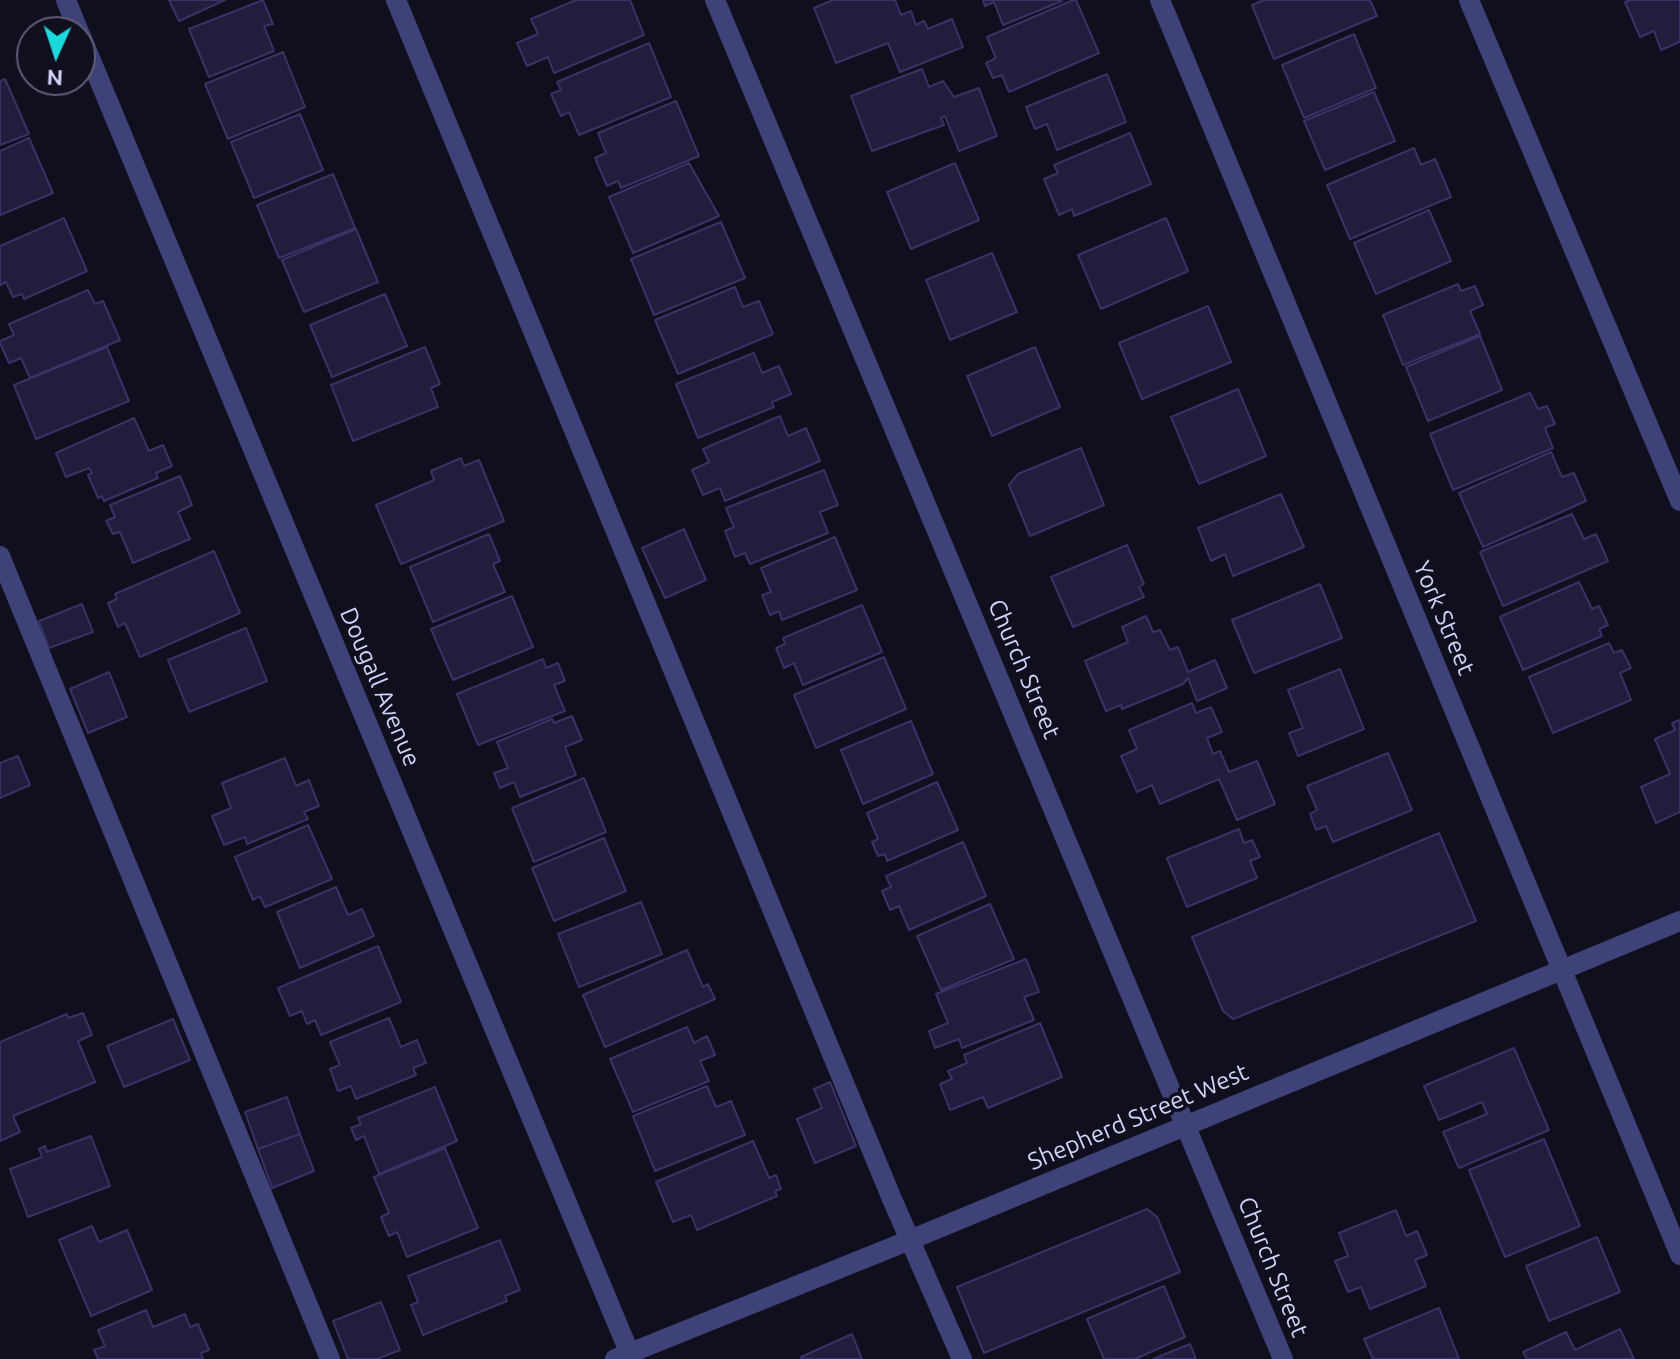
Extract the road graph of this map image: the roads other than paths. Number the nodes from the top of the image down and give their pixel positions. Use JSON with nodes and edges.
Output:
{"nodes":[{"id":1,"x":396,"y":0,"type":"edge"},
{"id":2,"x":715,"y":0,"type":"edge"},
{"id":3,"x":1160,"y":0,"type":"edge"},
{"id":4,"x":1469,"y":0,"type":"edge"},
{"id":5,"x":96,"y":72,"type":"edge"},
{"id":6,"x":1680,"y":501,"type":"edge"},
{"id":7,"x":0,"y":556,"type":"edge"},
{"id":8,"x":1680,"y":921,"type":"edge"},
{"id":9,"x":1562,"y":969,"type":"junction"},
{"id":10,"x":1187,"y":1125,"type":"junction"},
{"id":11,"x":910,"y":1240,"type":"junction"},
{"id":12,"x":1680,"y":1255,"type":"edge"},
{"id":13,"x":626,"y":1357,"type":"edge"},
{"id":14,"x":330,"y":1359,"type":"edge"},
{"id":15,"x":962,"y":1359,"type":"edge"},
{"id":16,"x":1283,"y":1359,"type":"edge"}],
"edges":[{"from":1,"to":11,"type":"street"},
{"from":2,"to":10,"type":"street","name":"Church Street"},
{"from":3,"to":9,"type":"street","name":"York Street"},
{"from":4,"to":6,"type":"street"},
{"from":5,"to":13,"type":"street","name":"Dougall Avenue"},
{"from":7,"to":14,"type":"street"},
{"from":8,"to":9,"type":"street","name":"Shepherd Street West"},
{"from":9,"to":10,"type":"street","name":"Shepherd Street West"},
{"from":9,"to":12,"type":"street","name":"York Street"},
{"from":10,"to":11,"type":"street","name":"Shepherd Street West"},
{"from":10,"to":16,"type":"street","name":"Church Street"},
{"from":11,"to":13,"type":"street","name":"Shepherd Street West"},
{"from":11,"to":15,"type":"street"}]}
